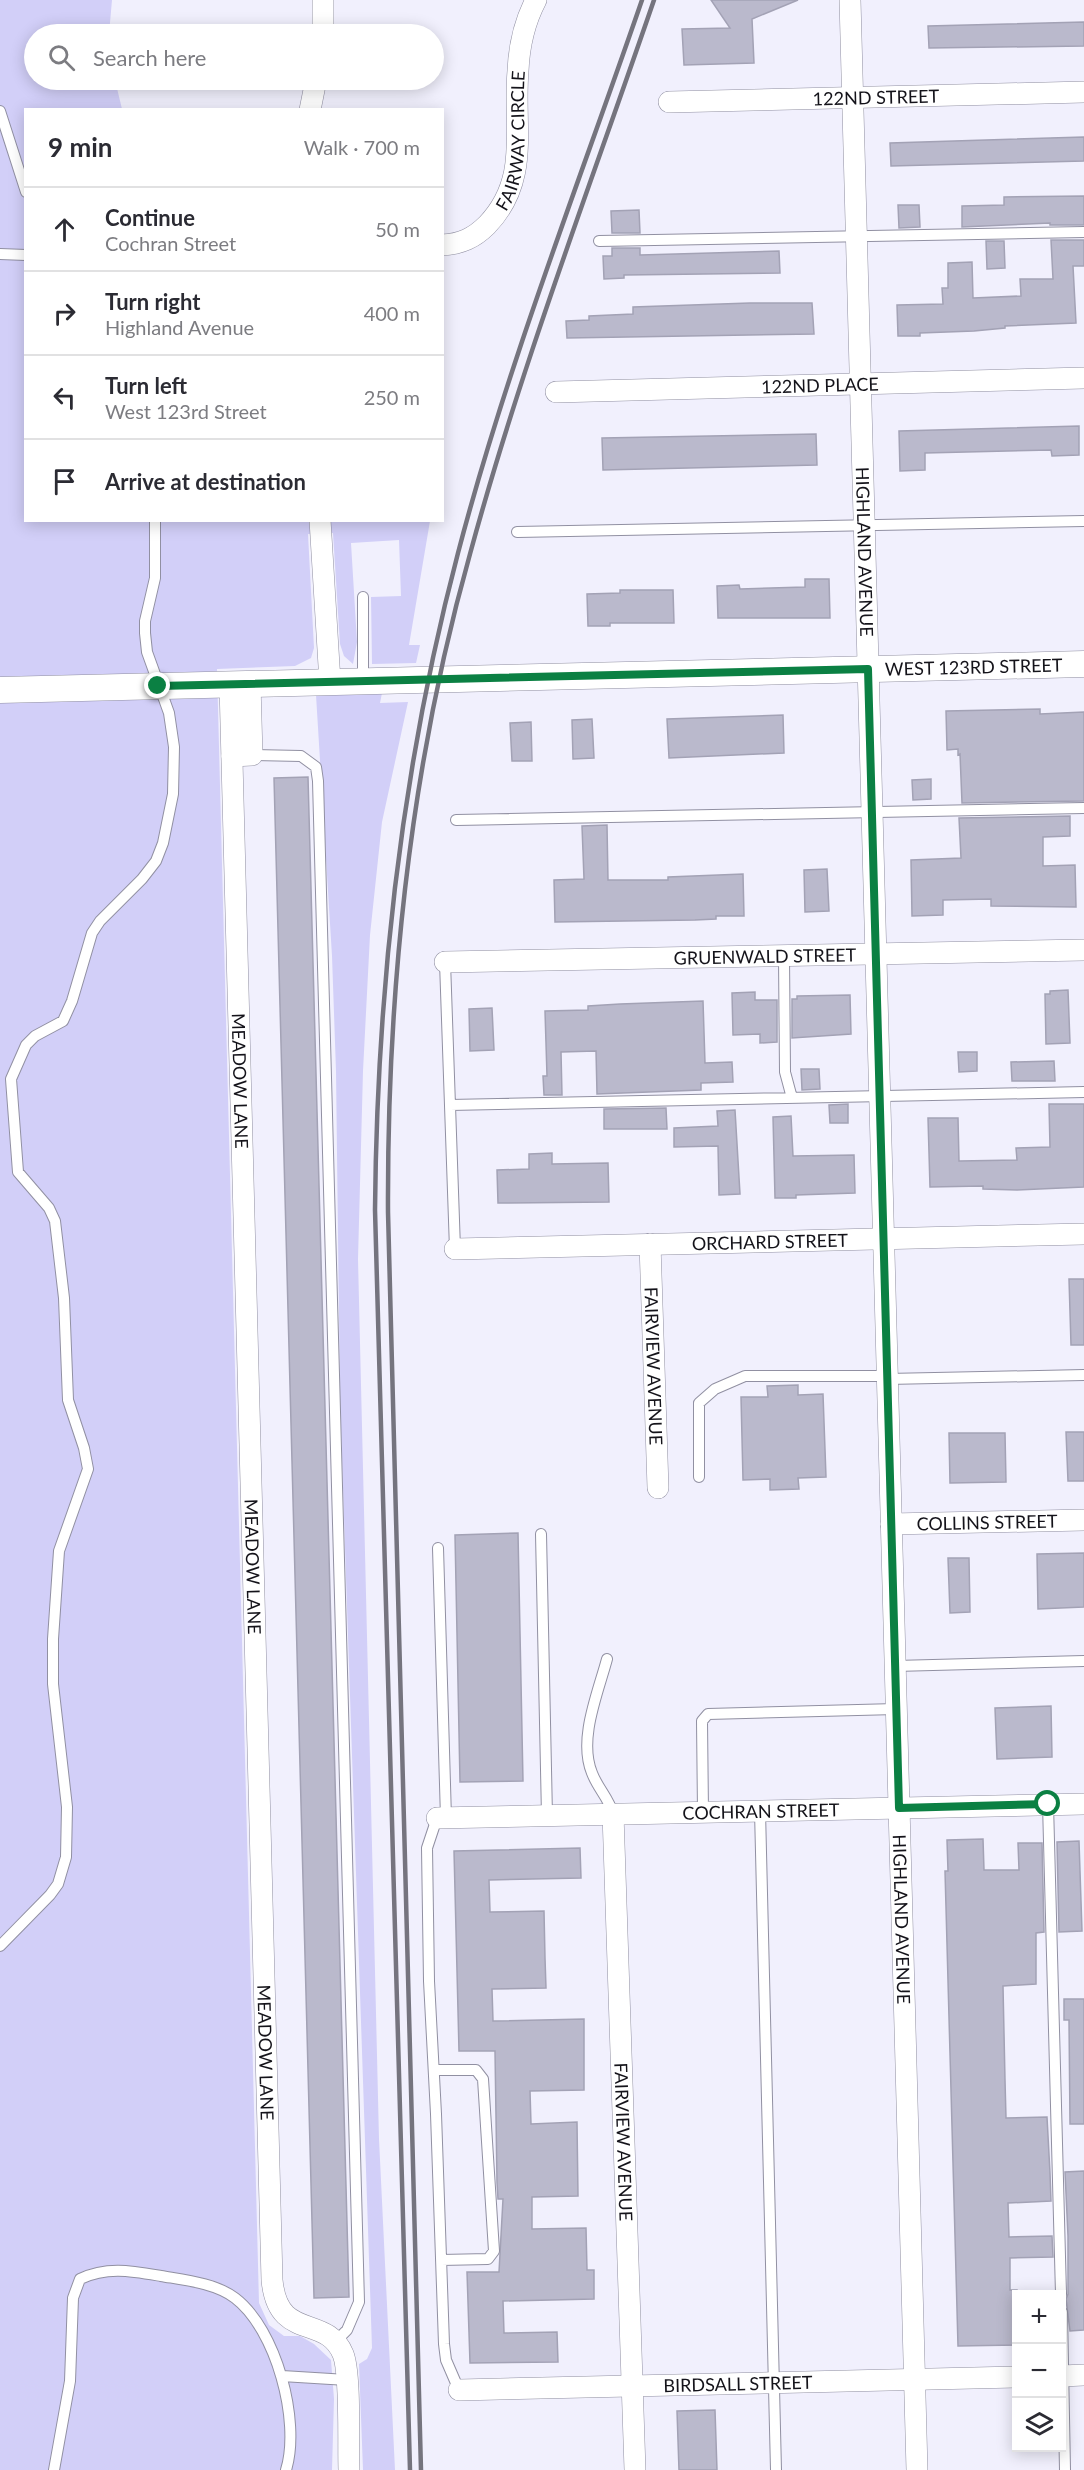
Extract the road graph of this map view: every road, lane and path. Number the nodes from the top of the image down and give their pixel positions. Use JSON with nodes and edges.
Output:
{"nodes":[{"id":1,"x":323,"y":0,"type":"edge"},
{"id":2,"x":536,"y":0,"type":"edge"},
{"id":3,"x":850,"y":0,"type":"edge"},
{"id":4,"x":323,"y":24,"type":"edge"},
{"id":5,"x":314,"y":90,"type":"edge"},
{"id":6,"x":1084,"y":92,"type":"edge"},
{"id":7,"x":852,"y":97,"type":"junction"},
{"id":8,"x":669,"y":102,"type":"dead end"},
{"id":9,"x":310,"y":108,"type":"edge"},
{"id":10,"x":0,"y":111,"type":"edge"},
{"id":11,"x":24,"y":186,"type":"edge"},
{"id":12,"x":1084,"y":232,"type":"edge"},
{"id":13,"x":856,"y":236,"type":"junction"},
{"id":14,"x":599,"y":241,"type":"dead end"},
{"id":15,"x":444,"y":245,"type":"edge"},
{"id":16,"x":0,"y":254,"type":"edge"},
{"id":17,"x":24,"y":255,"type":"edge"},
{"id":18,"x":1084,"y":378,"type":"edge"},
{"id":19,"x":860,"y":382,"type":"junction"},
{"id":20,"x":556,"y":392,"type":"dead end"},
{"id":21,"x":1084,"y":521,"type":"edge"},
{"id":22,"x":155,"y":522,"type":"edge"},
{"id":23,"x":320,"y":522,"type":"edge"},
{"id":24,"x":864,"y":526,"type":"junction"},
{"id":25,"x":517,"y":532,"type":"dead end"},
{"id":26,"x":363,"y":597,"type":"dead end"},
{"id":27,"x":1084,"y":664,"type":"edge"},
{"id":28,"x":868,"y":669,"type":"junction"},
{"id":29,"x":363,"y":681,"type":"junction"},
{"id":30,"x":330,"y":682,"type":"junction"},
{"id":31,"x":240,"y":684,"type":"junction"},
{"id":32,"x":158,"y":686,"type":"junction"},
{"id":33,"x":0,"y":690,"type":"edge"},
{"id":34,"x":242,"y":755,"type":"junction"},
{"id":35,"x":1084,"y":808,"type":"edge"},
{"id":36,"x":872,"y":813,"type":"junction"},
{"id":37,"x":456,"y":820,"type":"dead end"},
{"id":38,"x":1084,"y":950,"type":"edge"},
{"id":39,"x":875,"y":956,"type":"junction"},
{"id":40,"x":784,"y":957,"type":"junction"},
{"id":41,"x":445,"y":962,"type":"joint"},
{"id":42,"x":1084,"y":1092,"type":"edge"},
{"id":43,"x":879,"y":1096,"type":"junction"},
{"id":44,"x":792,"y":1098,"type":"junction"},
{"id":45,"x":450,"y":1106,"type":"junction"},
{"id":46,"x":1084,"y":1234,"type":"edge"},
{"id":47,"x":883,"y":1239,"type":"junction"},
{"id":48,"x":650,"y":1244,"type":"junction"},
{"id":49,"x":454,"y":1249,"type":"joint"},
{"id":50,"x":1084,"y":1375,"type":"edge"},
{"id":51,"x":887,"y":1378,"type":"junction"},
{"id":52,"x":699,"y":1477,"type":"dead end"},
{"id":53,"x":658,"y":1488,"type":"dead end"},
{"id":54,"x":1084,"y":1520,"type":"edge"},
{"id":55,"x":891,"y":1524,"type":"junction"},
{"id":56,"x":541,"y":1534,"type":"dead end"},
{"id":57,"x":438,"y":1548,"type":"dead end"},
{"id":58,"x":607,"y":1659,"type":"dead end"},
{"id":59,"x":1084,"y":1661,"type":"edge"},
{"id":60,"x":895,"y":1666,"type":"junction"},
{"id":61,"x":896,"y":1709,"type":"junction"},
{"id":62,"x":1048,"y":1804,"type":"junction"},
{"id":63,"x":1084,"y":1804,"type":"edge"},
{"id":64,"x":899,"y":1808,"type":"junction"},
{"id":65,"x":760,"y":1811,"type":"junction"},
{"id":66,"x":703,"y":1812,"type":"junction"},
{"id":67,"x":612,"y":1814,"type":"junction"},
{"id":68,"x":547,"y":1816,"type":"junction"},
{"id":69,"x":441,"y":1818,"type":"junction"},
{"id":70,"x":0,"y":1946,"type":"edge"},
{"id":71,"x":434,"y":2070,"type":"junction"},
{"id":72,"x":441,"y":2260,"type":"junction"},
{"id":73,"x":1061,"y":2290,"type":"edge"},
{"id":74,"x":335,"y":2342,"type":"junction"},
{"id":75,"x":1084,"y":2375,"type":"edge"},
{"id":76,"x":282,"y":2376,"type":"junction"},
{"id":77,"x":1066,"y":2376,"type":"edge"},
{"id":78,"x":1012,"y":2377,"type":"edge"},
{"id":79,"x":914,"y":2379,"type":"junction"},
{"id":80,"x":347,"y":2380,"type":"junction"},
{"id":81,"x":774,"y":2382,"type":"junction"},
{"id":82,"x":632,"y":2386,"type":"junction"},
{"id":83,"x":459,"y":2390,"type":"joint"},
{"id":84,"x":1063,"y":2398,"type":"edge"},
{"id":85,"x":54,"y":2470,"type":"edge"},
{"id":86,"x":286,"y":2470,"type":"edge"},
{"id":87,"x":349,"y":2470,"type":"edge"},
{"id":88,"x":635,"y":2470,"type":"edge"},
{"id":89,"x":776,"y":2470,"type":"edge"},
{"id":90,"x":917,"y":2470,"type":"edge"},
{"id":91,"x":1065,"y":2470,"type":"edge"}],
"edges":[{"from":1,"to":4,"type":"street"},
{"from":2,"to":15,"type":"street","name":"FAIRWAY CIRCLE"},
{"from":3,"to":7,"type":"street","name":"HIGHLAND AVENUE"},
{"from":5,"to":9,"type":"street"},
{"from":6,"to":7,"type":"street","name":"122ND STREET"},
{"from":7,"to":8,"type":"street","name":"122ND STREET"},
{"from":7,"to":13,"type":"street","name":"HIGHLAND AVENUE"},
{"from":10,"to":11,"type":"lane"},
{"from":12,"to":13,"type":"lane"},
{"from":13,"to":14,"type":"lane"},
{"from":13,"to":19,"type":"street","name":"HIGHLAND AVENUE"},
{"from":16,"to":17,"type":"lane"},
{"from":18,"to":19,"type":"street","name":"122ND PLACE"},
{"from":19,"to":20,"type":"street","name":"122ND PLACE"},
{"from":19,"to":24,"type":"street","name":"HIGHLAND AVENUE"},
{"from":21,"to":24,"type":"lane"},
{"from":22,"to":32,"type":"lane"},
{"from":23,"to":30,"type":"street"},
{"from":24,"to":25,"type":"lane"},
{"from":24,"to":28,"type":"street","name":"HIGHLAND AVENUE"},
{"from":26,"to":29,"type":"lane"},
{"from":27,"to":28,"type":"street","name":"WEST 123RD STREET"},
{"from":28,"to":29,"type":"street","name":"WEST 123RD STREET"},
{"from":28,"to":36,"type":"street","name":"HIGHLAND AVENUE"},
{"from":29,"to":30,"type":"street","name":"WEST 123RD STREET"},
{"from":30,"to":31,"type":"street","name":"WEST 123RD STREET"},
{"from":31,"to":32,"type":"street","name":"WEST 123RD STREET"},
{"from":31,"to":34,"type":"street","name":"MEADOW LANE"},
{"from":32,"to":33,"type":"street","name":"WEST 123RD STREET"},
{"from":32,"to":70,"type":"lane"},
{"from":34,"to":74,"type":"street","name":"MEADOW LANE"},
{"from":34,"to":74,"type":"lane"},
{"from":35,"to":36,"type":"lane"},
{"from":36,"to":37,"type":"lane"},
{"from":36,"to":39,"type":"street","name":"HIGHLAND AVENUE"},
{"from":38,"to":39,"type":"street","name":"GRUENWALD STREET"},
{"from":39,"to":40,"type":"street","name":"GRUENWALD STREET"},
{"from":39,"to":43,"type":"street","name":"HIGHLAND AVENUE"},
{"from":40,"to":41,"type":"street","name":"GRUENWALD STREET"},
{"from":40,"to":44,"type":"lane"},
{"from":41,"to":45,"type":"lane"},
{"from":42,"to":43,"type":"lane"},
{"from":43,"to":44,"type":"lane"},
{"from":43,"to":47,"type":"street","name":"HIGHLAND AVENUE"},
{"from":44,"to":45,"type":"lane"},
{"from":45,"to":49,"type":"lane"},
{"from":46,"to":47,"type":"street","name":"ORCHARD STREET"},
{"from":47,"to":48,"type":"street","name":"ORCHARD STREET"},
{"from":47,"to":51,"type":"street","name":"HIGHLAND AVENUE"},
{"from":48,"to":49,"type":"street","name":"ORCHARD STREET"},
{"from":48,"to":53,"type":"street","name":"FAIRVIEW AVENUE"},
{"from":50,"to":51,"type":"lane"},
{"from":51,"to":52,"type":"lane"},
{"from":51,"to":55,"type":"street","name":"HIGHLAND AVENUE"},
{"from":54,"to":55,"type":"street","name":"COLLINS STREET"},
{"from":55,"to":60,"type":"street","name":"HIGHLAND AVENUE"},
{"from":56,"to":68,"type":"lane"},
{"from":57,"to":69,"type":"lane"},
{"from":58,"to":67,"type":"lane"},
{"from":59,"to":60,"type":"lane"},
{"from":60,"to":61,"type":"street","name":"HIGHLAND AVENUE"},
{"from":61,"to":64,"type":"street","name":"HIGHLAND AVENUE"},
{"from":61,"to":66,"type":"lane"},
{"from":62,"to":63,"type":"street","name":"COCHRAN STREET"},
{"from":62,"to":64,"type":"street","name":"COCHRAN STREET"},
{"from":62,"to":73,"type":"lane"},
{"from":64,"to":65,"type":"street","name":"COCHRAN STREET"},
{"from":64,"to":79,"type":"street","name":"HIGHLAND AVENUE"},
{"from":65,"to":66,"type":"street","name":"COCHRAN STREET"},
{"from":65,"to":81,"type":"lane"},
{"from":66,"to":67,"type":"street","name":"COCHRAN STREET"},
{"from":67,"to":68,"type":"street","name":"COCHRAN STREET"},
{"from":67,"to":82,"type":"street","name":"FAIRVIEW AVENUE"},
{"from":68,"to":69,"type":"street","name":"COCHRAN STREET"},
{"from":69,"to":71,"type":"lane"},
{"from":71,"to":72,"type":"lane"},
{"from":71,"to":72,"type":"lane"},
{"from":72,"to":83,"type":"lane"},
{"from":74,"to":80,"type":"street"},
{"from":75,"to":77,"type":"street"},
{"from":76,"to":80,"type":"lane"},
{"from":76,"to":85,"type":"lane"},
{"from":76,"to":86,"type":"lane"},
{"from":78,"to":79,"type":"street","name":"BIRDSALL STREET"},
{"from":79,"to":81,"type":"street","name":"BIRDSALL STREET"},
{"from":79,"to":90,"type":"street","name":"HIGHLAND AVENUE"},
{"from":80,"to":87,"type":"street"},
{"from":81,"to":82,"type":"street","name":"BIRDSALL STREET"},
{"from":81,"to":89,"type":"lane"},
{"from":82,"to":83,"type":"street","name":"BIRDSALL STREET"},
{"from":82,"to":88,"type":"street","name":"FAIRVIEW AVENUE"},
{"from":84,"to":91,"type":"lane"}]}
